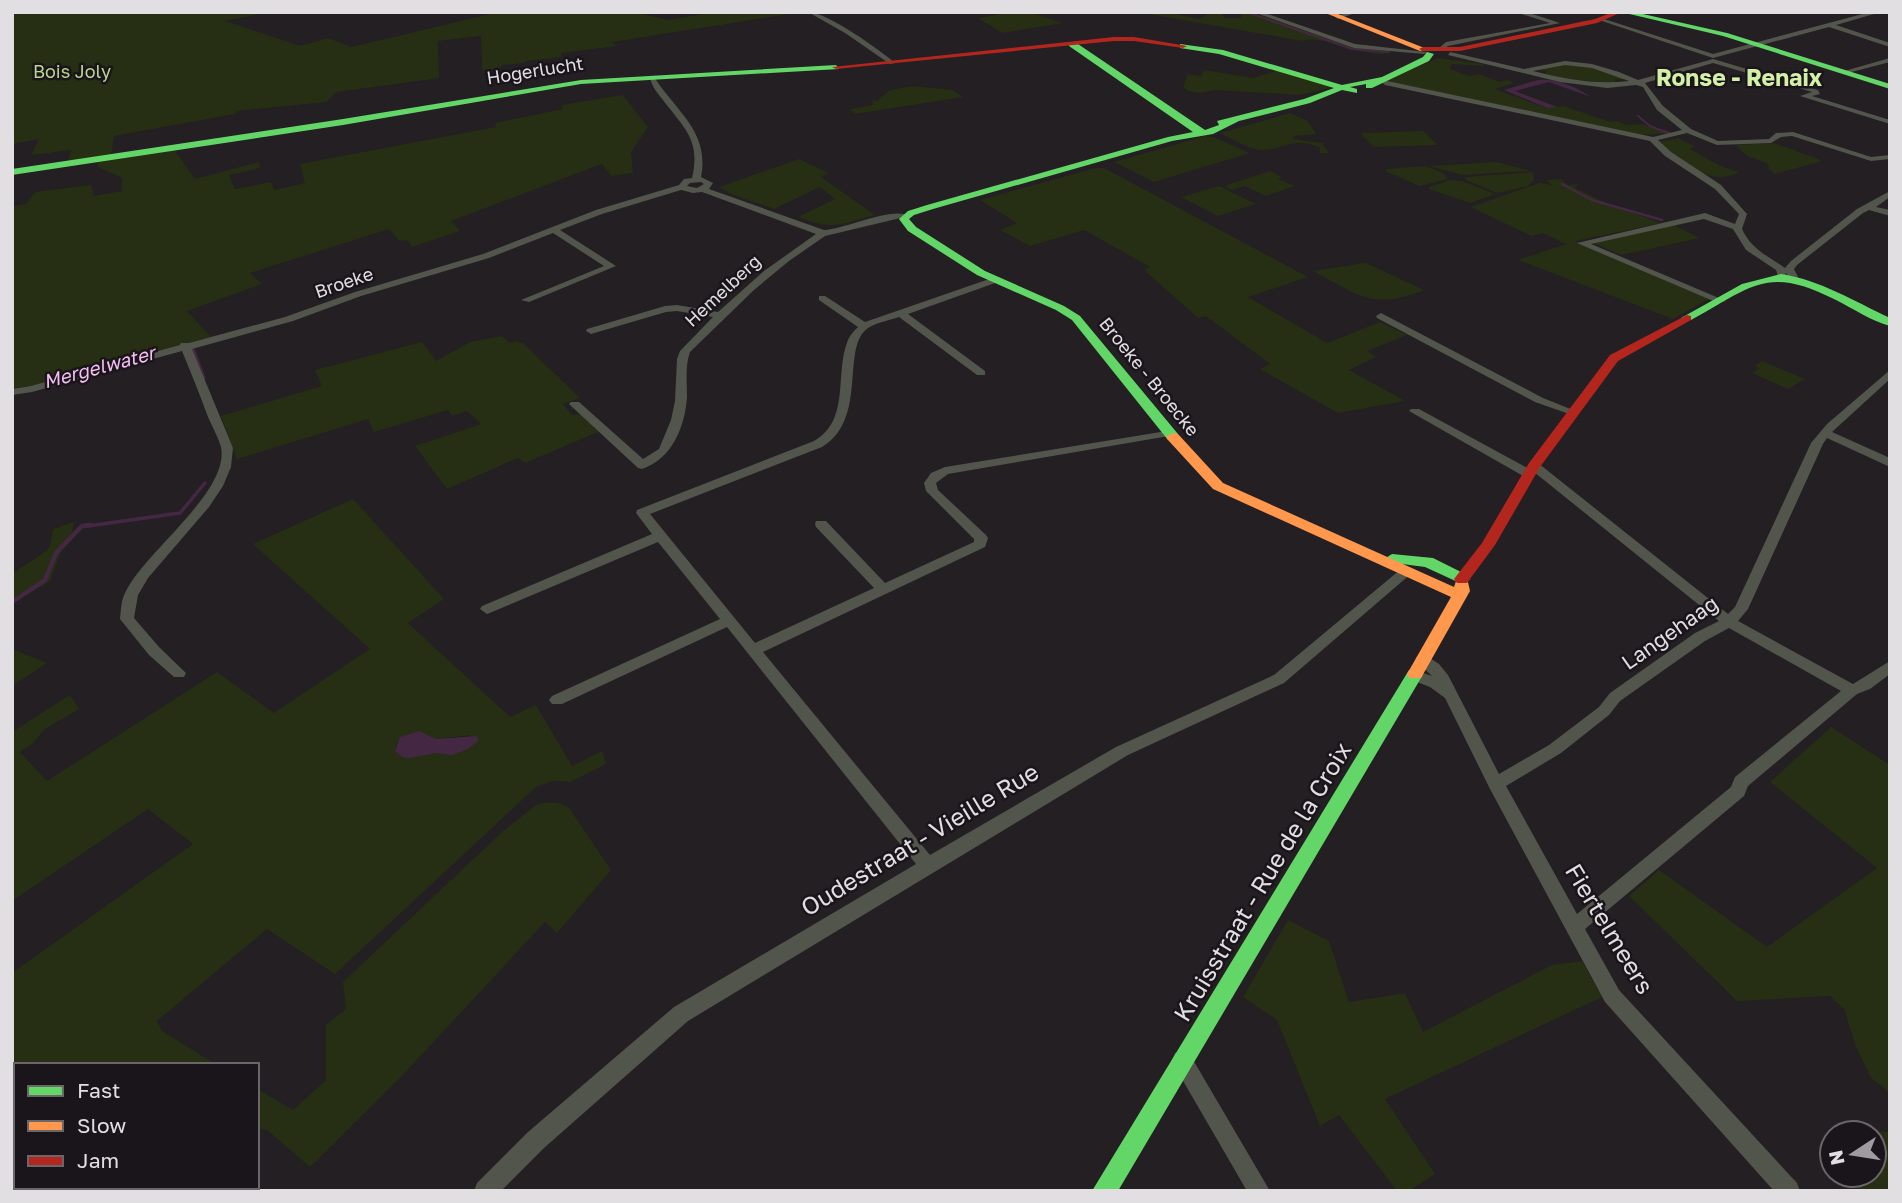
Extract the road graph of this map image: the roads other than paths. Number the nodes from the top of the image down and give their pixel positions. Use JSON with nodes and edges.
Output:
{"nodes":[{"id":1,"x":811,"y":12,"type":"edge"},
{"id":2,"x":1256,"y":12,"type":"edge"},
{"id":3,"x":1355,"y":12,"type":"edge"},
{"id":4,"x":1448,"y":12,"type":"edge"},
{"id":5,"x":1455,"y":12,"type":"edge"},
{"id":6,"x":1518,"y":12,"type":"edge"},
{"id":7,"x":1622,"y":12,"type":"edge"},
{"id":8,"x":1878,"y":12,"type":"edge"},
{"id":9,"x":1332,"y":14,"type":"edge"},
{"id":10,"x":1602,"y":20,"type":"junction"},
{"id":11,"x":1829,"y":25,"type":"junction"},
{"id":12,"x":1562,"y":26,"type":"junction"},
{"id":13,"x":1072,"y":44,"type":"junction"},
{"id":14,"x":1759,"y":44,"type":"junction"},
{"id":15,"x":1890,"y":46,"type":"edge"},
{"id":16,"x":1436,"y":51,"type":"junction"},
{"id":17,"x":1713,"y":58,"type":"junction"},
{"id":18,"x":1890,"y":60,"type":"edge"},
{"id":19,"x":892,"y":63,"type":"junction"},
{"id":20,"x":1523,"y":72,"type":"junction"},
{"id":21,"x":1844,"y":72,"type":"junction"},
{"id":22,"x":652,"y":78,"type":"junction"},
{"id":23,"x":1381,"y":79,"type":"junction"},
{"id":24,"x":1641,"y":83,"type":"junction"},
{"id":25,"x":1890,"y":87,"type":"edge"},
{"id":26,"x":1350,"y":89,"type":"junction"},
{"id":27,"x":1890,"y":122,"type":"edge"},
{"id":28,"x":1204,"y":130,"type":"junction"},
{"id":29,"x":1688,"y":131,"type":"junction"},
{"id":30,"x":1653,"y":139,"type":"junction"},
{"id":31,"x":1890,"y":158,"type":"edge"},
{"id":32,"x":12,"y":172,"type":"edge"},
{"id":33,"x":698,"y":175,"type":"junction"},
{"id":34,"x":682,"y":187,"type":"junction"},
{"id":35,"x":702,"y":189,"type":"junction"},
{"id":36,"x":1890,"y":193,"type":"edge"},
{"id":37,"x":1870,"y":208,"type":"junction"},
{"id":38,"x":1890,"y":213,"type":"edge"},
{"id":39,"x":905,"y":218,"type":"junction"},
{"id":40,"x":1740,"y":224,"type":"junction"},
{"id":41,"x":554,"y":230,"type":"junction"},
{"id":42,"x":820,"y":232,"type":"junction"},
{"id":43,"x":995,"y":280,"type":"junction"},
{"id":44,"x":1790,"y":282,"type":"junction"},
{"id":45,"x":822,"y":298,"type":"dead end"},
{"id":46,"x":526,"y":300,"type":"dead end"},
{"id":47,"x":1721,"y":301,"type":"junction"},
{"id":48,"x":902,"y":314,"type":"junction"},
{"id":49,"x":719,"y":315,"type":"junction"},
{"id":50,"x":1381,"y":316,"type":"dead end"},
{"id":51,"x":1890,"y":323,"type":"edge"},
{"id":52,"x":864,"y":327,"type":"junction"},
{"id":53,"x":1890,"y":330,"type":"edge"},
{"id":54,"x":591,"y":331,"type":"dead end"},
{"id":55,"x":185,"y":345,"type":"junction"},
{"id":56,"x":981,"y":373,"type":"dead end"},
{"id":57,"x":1890,"y":373,"type":"edge"},
{"id":58,"x":12,"y":391,"type":"edge"},
{"id":59,"x":575,"y":404,"type":"dead end"},
{"id":60,"x":1415,"y":411,"type":"dead end"},
{"id":61,"x":1572,"y":412,"type":"junction"},
{"id":62,"x":1169,"y":432,"type":"junction"},
{"id":63,"x":1825,"y":433,"type":"junction"},
{"id":64,"x":1890,"y":463,"type":"edge"},
{"id":65,"x":1532,"y":470,"type":"junction"},
{"id":66,"x":821,"y":524,"type":"dead end"},
{"id":67,"x":660,"y":536,"type":"junction"},
{"id":68,"x":1366,"y":553,"type":"junction"},
{"id":69,"x":1420,"y":561,"type":"junction"},
{"id":70,"x":1406,"y":572,"type":"junction"},
{"id":71,"x":1461,"y":587,"type":"junction"},
{"id":72,"x":883,"y":589,"type":"junction"},
{"id":73,"x":487,"y":609,"type":"dead end"},
{"id":74,"x":730,"y":620,"type":"junction"},
{"id":75,"x":1728,"y":622,"type":"junction"},
{"id":76,"x":752,"y":650,"type":"junction"},
{"id":77,"x":1890,"y":666,"type":"edge"},
{"id":78,"x":1418,"y":668,"type":"junction"},
{"id":79,"x":179,"y":673,"type":"dead end"},
{"id":80,"x":1852,"y":690,"type":"junction"},
{"id":81,"x":557,"y":700,"type":"dead end"},
{"id":82,"x":1496,"y":784,"type":"junction"},
{"id":83,"x":929,"y":866,"type":"junction"},
{"id":84,"x":1575,"y":926,"type":"junction"},
{"id":85,"x":1182,"y":1060,"type":"junction"},
{"id":86,"x":485,"y":1191,"type":"edge"},
{"id":87,"x":1104,"y":1191,"type":"edge"},
{"id":88,"x":1259,"y":1191,"type":"edge"},
{"id":89,"x":1789,"y":1191,"type":"edge"}],
"edges":[{"from":1,"to":19,"type":"street"},
{"from":2,"to":16,"type":"street"},
{"from":3,"to":9,"type":"street"},
{"from":4,"to":5,"type":"street"},
{"from":6,"to":12,"type":"street"},
{"from":7,"to":10,"type":"main road"},
{"from":7,"to":14,"type":"main road"},
{"from":8,"to":11,"type":"street"},
{"from":9,"to":16,"type":"main road"},
{"from":10,"to":12,"type":"main road"},
{"from":10,"to":17,"type":"street"},
{"from":11,"to":14,"type":"street"},
{"from":11,"to":15,"type":"street"},
{"from":12,"to":16,"type":"main road"},
{"from":13,"to":19,"type":"main road","name":"Hogerlucht"},
{"from":13,"to":26,"type":"main road","name":"Hogerlucht"},
{"from":13,"to":28,"type":"main road"},
{"from":14,"to":17,"type":"street"},
{"from":14,"to":21,"type":"main road"},
{"from":16,"to":20,"type":"street"},
{"from":16,"to":23,"type":"main road"},
{"from":17,"to":24,"type":"street"},
{"from":17,"to":27,"type":"street"},
{"from":18,"to":21,"type":"street"},
{"from":19,"to":22,"type":"main road","name":"Hogerlucht"},
{"from":20,"to":24,"type":"street"},
{"from":20,"to":24,"type":"street"},
{"from":21,"to":25,"type":"main road"},
{"from":22,"to":32,"type":"main road","name":"Hogerlucht"},
{"from":22,"to":33,"type":"street"},
{"from":23,"to":26,"type":"main road"},
{"from":23,"to":30,"type":"street"},
{"from":24,"to":29,"type":"street"},
{"from":26,"to":28,"type":"main road"},
{"from":28,"to":39,"type":"main road"},
{"from":29,"to":30,"type":"street"},
{"from":29,"to":31,"type":"street"},
{"from":30,"to":40,"type":"street"},
{"from":33,"to":34,"type":"street","name":"Broeke"},
{"from":33,"to":35,"type":"street"},
{"from":34,"to":35,"type":"street","name":"Broeke"},
{"from":34,"to":41,"type":"street","name":"Broeke"},
{"from":35,"to":42,"type":"street","name":"Broeke"},
{"from":36,"to":37,"type":"street"},
{"from":37,"to":38,"type":"street"},
{"from":37,"to":44,"type":"street"},
{"from":39,"to":42,"type":"street"},
{"from":39,"to":43,"type":"main road","name":"Broeke - Broecke"},
{"from":40,"to":44,"type":"street"},
{"from":40,"to":47,"type":"street"},
{"from":41,"to":46,"type":"street"},
{"from":41,"to":55,"type":"street","name":"Broeke"},
{"from":42,"to":49,"type":"street","name":"Hemelberg"},
{"from":43,"to":48,"type":"street"},
{"from":43,"to":62,"type":"main road","name":"Broeke - Broecke"},
{"from":44,"to":47,"type":"main road","name":"Kruisstraat - Rue de la Croix"},
{"from":44,"to":51,"type":"main road"},
{"from":44,"to":53,"type":"main road"},
{"from":45,"to":52,"type":"street"},
{"from":47,"to":61,"type":"main road","name":"Kruisstraat - Rue de la Croix"},
{"from":48,"to":52,"type":"street"},
{"from":48,"to":56,"type":"street"},
{"from":49,"to":54,"type":"street"},
{"from":49,"to":59,"type":"street","name":"Hemelberg"},
{"from":50,"to":61,"type":"street"},
{"from":52,"to":67,"type":"street"},
{"from":55,"to":58,"type":"street","name":"Broeke"},
{"from":55,"to":79,"type":"street"},
{"from":57,"to":63,"type":"street","name":"Langehaag"},
{"from":60,"to":65,"type":"street"},
{"from":61,"to":65,"type":"main road","name":"Kruisstraat - Rue de la Croix"},
{"from":62,"to":68,"type":"main road","name":"Broeke - Broecke"},
{"from":62,"to":72,"type":"street"},
{"from":63,"to":64,"type":"street"},
{"from":63,"to":75,"type":"street","name":"Langehaag"},
{"from":65,"to":71,"type":"main road","name":"Kruisstraat - Rue de la Croix"},
{"from":65,"to":75,"type":"street"},
{"from":66,"to":72,"type":"street"},
{"from":67,"to":73,"type":"street"},
{"from":67,"to":74,"type":"street"},
{"from":68,"to":69,"type":"main road","name":"Broeke - Broecke"},
{"from":68,"to":70,"type":"main road","name":"Broeke - Broecke"},
{"from":69,"to":70,"type":"main road"},
{"from":69,"to":71,"type":"main road","name":"Broeke - Broecke"},
{"from":70,"to":71,"type":"main road","name":"Broeke - Broecke"},
{"from":70,"to":83,"type":"street","name":"Oudestraat - Vieille Rue"},
{"from":71,"to":78,"type":"main road","name":"Kruisstraat - Rue de la Croix"},
{"from":72,"to":76,"type":"street"},
{"from":74,"to":76,"type":"street"},
{"from":74,"to":81,"type":"street"},
{"from":75,"to":80,"type":"street"},
{"from":75,"to":82,"type":"street","name":"Langehaag"},
{"from":76,"to":83,"type":"street"},
{"from":77,"to":80,"type":"street"},
{"from":78,"to":82,"type":"street","name":"Fiertelmeers"},
{"from":78,"to":85,"type":"main road","name":"Kruisstraat - Rue de la Croix"},
{"from":80,"to":84,"type":"street"},
{"from":82,"to":84,"type":"street","name":"Fiertelmeers"},
{"from":83,"to":86,"type":"street","name":"Oudestraat - Vieille Rue"},
{"from":84,"to":89,"type":"street","name":"Fiertelmeers"},
{"from":85,"to":87,"type":"main road","name":"Kruisstraat - Rue de la Croix"},
{"from":85,"to":88,"type":"street"}]}
